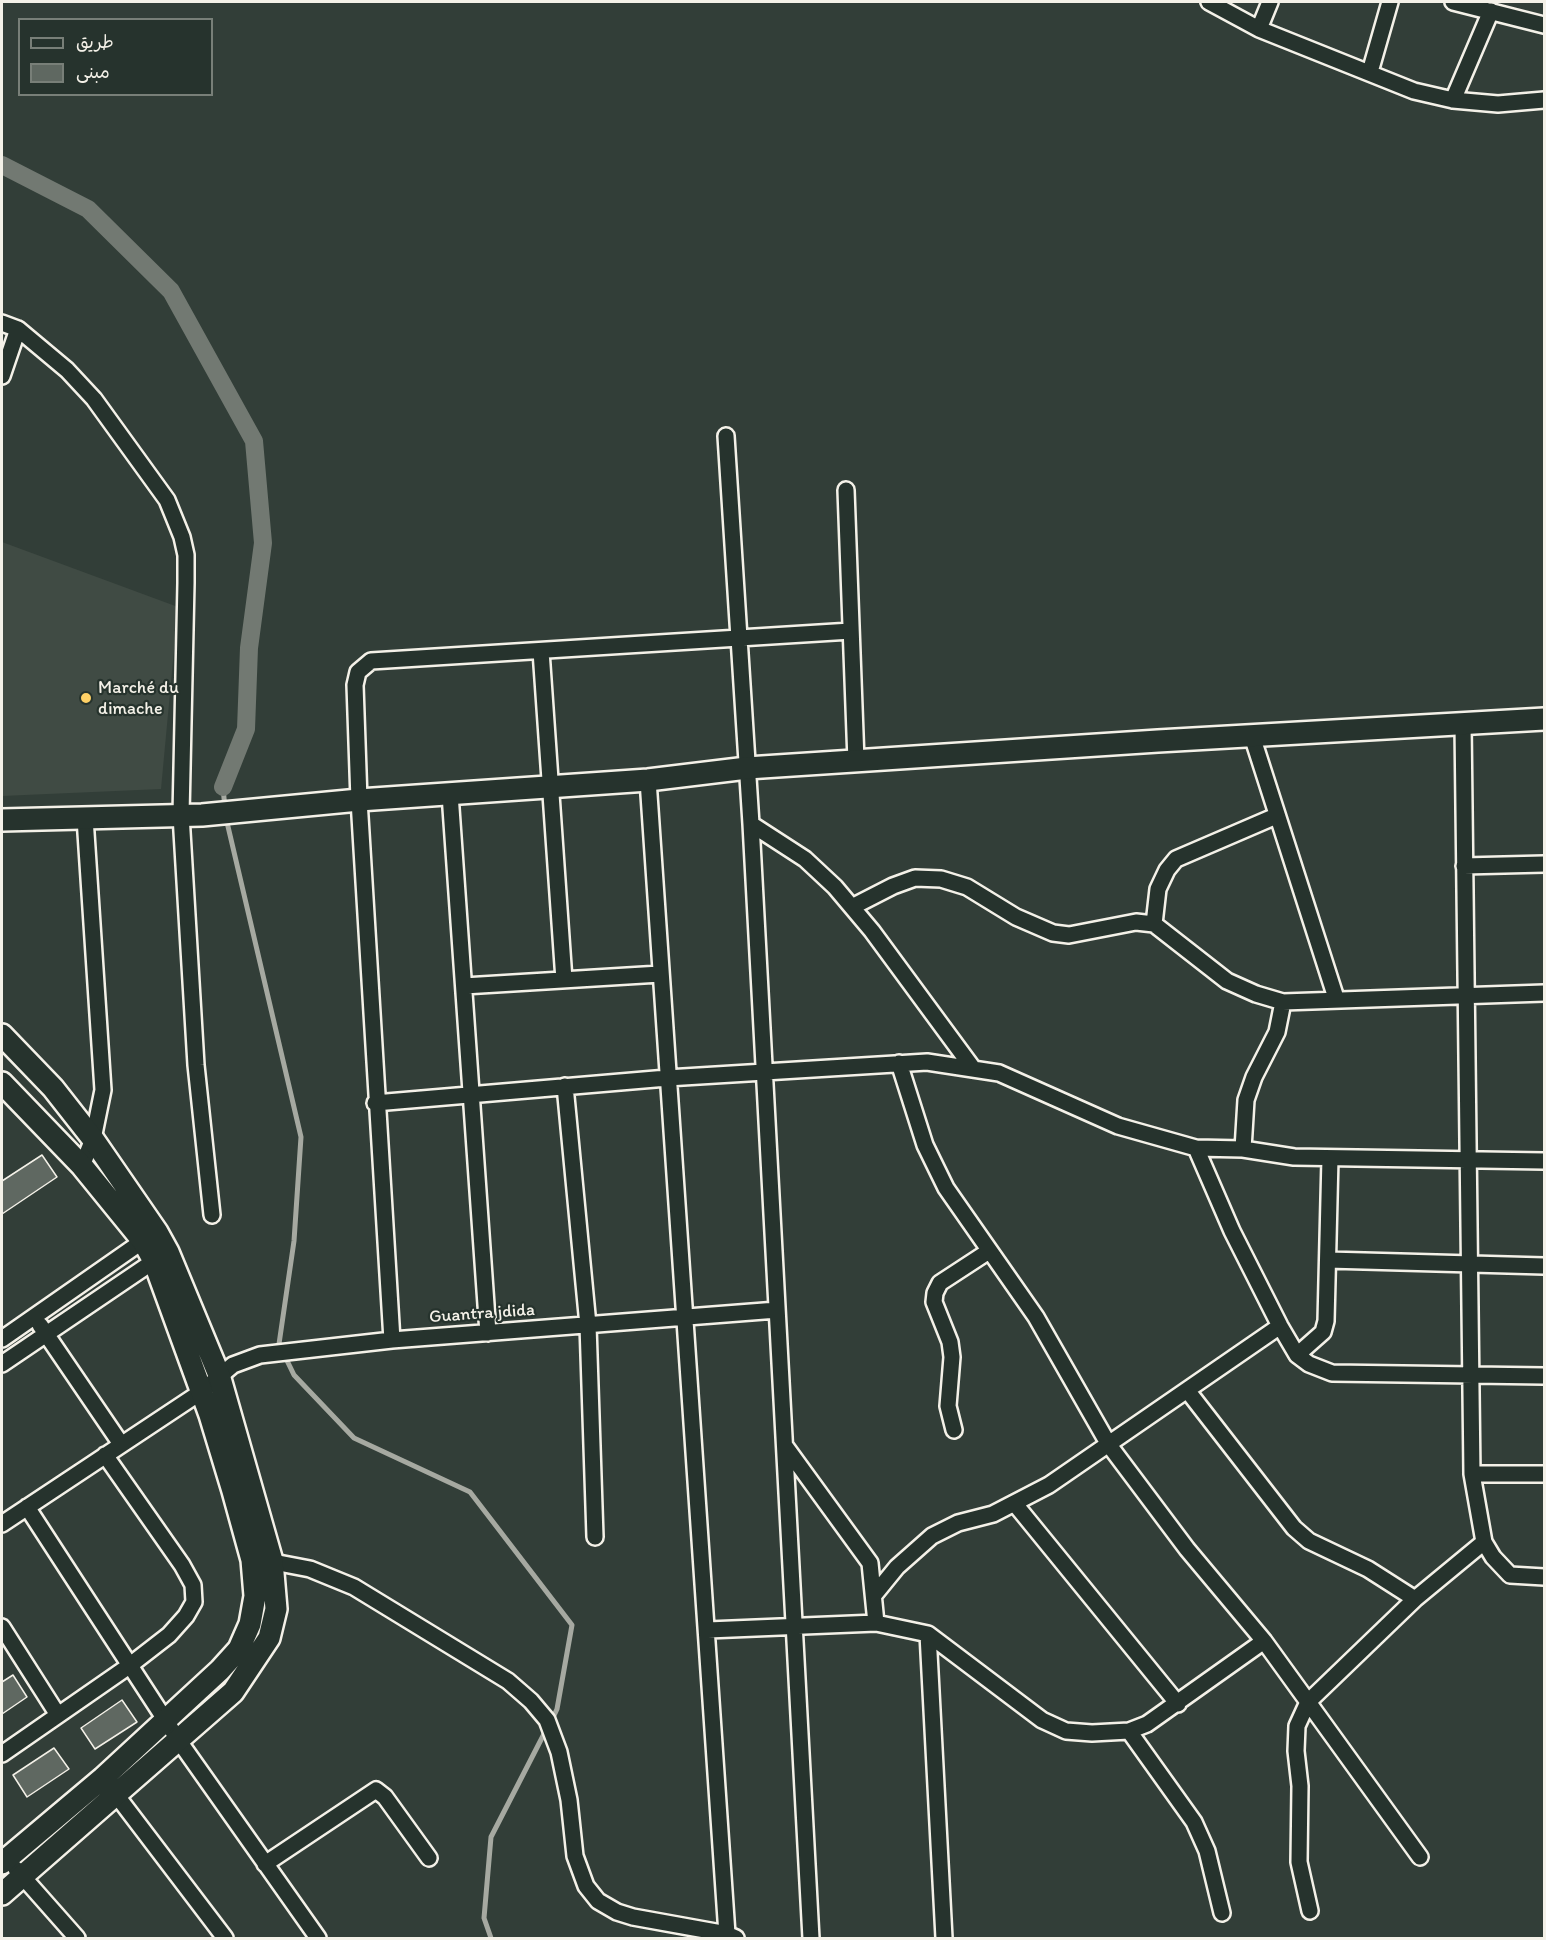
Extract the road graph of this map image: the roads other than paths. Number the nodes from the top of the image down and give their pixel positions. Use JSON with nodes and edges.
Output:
{"nodes":[{"id":1,"x":1209,"y":2,"type":"edge"},
{"id":2,"x":1270,"y":2,"type":"edge"},
{"id":3,"x":1390,"y":2,"type":"edge"},
{"id":4,"x":1454,"y":2,"type":"edge"},
{"id":5,"x":1491,"y":11,"type":"junction"},
{"id":6,"x":1545,"y":25,"type":"edge"},
{"id":7,"x":1259,"y":29,"type":"junction"},
{"id":8,"x":1370,"y":72,"type":"junction"},
{"id":9,"x":1453,"y":100,"type":"junction"},
{"id":10,"x":1545,"y":100,"type":"edge"},
{"id":11,"x":2,"y":323,"type":"edge"},
{"id":12,"x":18,"y":329,"type":"junction"},
{"id":13,"x":2,"y":376,"type":"edge"},
{"id":14,"x":726,"y":436,"type":"dead end"},
{"id":15,"x":846,"y":490,"type":"dead end"},
{"id":16,"x":851,"y":631,"type":"junction"},
{"id":17,"x":739,"y":637,"type":"junction"},
{"id":18,"x":541,"y":651,"type":"junction"},
{"id":19,"x":1545,"y":719,"type":"edge"},
{"id":20,"x":1463,"y":724,"type":"junction"},
{"id":21,"x":1252,"y":735,"type":"junction"},
{"id":22,"x":856,"y":761,"type":"junction"},
{"id":23,"x":747,"y":768,"type":"junction"},
{"id":24,"x":648,"y":780,"type":"junction"},
{"id":25,"x":551,"y":787,"type":"junction"},
{"id":26,"x":450,"y":794,"type":"junction"},
{"id":27,"x":358,"y":800,"type":"junction"},
{"id":28,"x":192,"y":815,"type":"junction"},
{"id":29,"x":1276,"y":816,"type":"junction"},
{"id":30,"x":85,"y":818,"type":"junction"},
{"id":31,"x":2,"y":820,"type":"edge"},
{"id":32,"x":751,"y":824,"type":"junction"},
{"id":33,"x":1545,"y":864,"type":"edge"},
{"id":34,"x":1464,"y":866,"type":"junction"},
{"id":35,"x":852,"y":908,"type":"junction"},
{"id":36,"x":1154,"y":924,"type":"junction"},
{"id":37,"x":660,"y":974,"type":"junction"},
{"id":38,"x":564,"y":980,"type":"junction"},
{"id":39,"x":464,"y":986,"type":"junction"},
{"id":40,"x":1545,"y":993,"type":"edge"},
{"id":41,"x":1466,"y":996,"type":"junction"},
{"id":42,"x":1336,"y":998,"type":"junction"},
{"id":43,"x":1283,"y":1002,"type":"junction"},
{"id":44,"x":2,"y":1035,"type":"edge"},
{"id":45,"x":899,"y":1063,"type":"junction"},
{"id":46,"x":972,"y":1067,"type":"junction"},
{"id":47,"x":764,"y":1074,"type":"junction"},
{"id":48,"x":667,"y":1078,"type":"junction"},
{"id":49,"x":2,"y":1083,"type":"edge"},
{"id":50,"x":565,"y":1086,"type":"junction"},
{"id":51,"x":471,"y":1095,"type":"junction"},
{"id":52,"x":375,"y":1102,"type":"junction"},
{"id":53,"x":93,"y":1139,"type":"junction"},
{"id":54,"x":1196,"y":1148,"type":"junction"},
{"id":55,"x":1243,"y":1149,"type":"junction"},
{"id":56,"x":1330,"y":1158,"type":"junction"},
{"id":57,"x":1469,"y":1160,"type":"junction"},
{"id":58,"x":1545,"y":1161,"type":"edge"},
{"id":59,"x":82,"y":1166,"type":"junction"},
{"id":60,"x":212,"y":1215,"type":"dead end"},
{"id":61,"x":150,"y":1236,"type":"junction"},
{"id":62,"x":989,"y":1251,"type":"junction"},
{"id":63,"x":161,"y":1256,"type":"junction"},
{"id":64,"x":1328,"y":1260,"type":"junction"},
{"id":65,"x":1469,"y":1264,"type":"junction"},
{"id":66,"x":1545,"y":1266,"type":"edge"},
{"id":67,"x":777,"y":1310,"type":"junction"},
{"id":68,"x":34,"y":1317,"type":"junction"},
{"id":69,"x":684,"y":1318,"type":"junction"},
{"id":70,"x":588,"y":1325,"type":"junction"},
{"id":71,"x":1280,"y":1326,"type":"junction"},
{"id":72,"x":46,"y":1333,"type":"junction"},
{"id":73,"x":488,"y":1333,"type":"junction"},
{"id":74,"x":2,"y":1339,"type":"edge"},
{"id":75,"x":392,"y":1340,"type":"junction"},
{"id":76,"x":1297,"y":1354,"type":"junction"},
{"id":77,"x":2,"y":1364,"type":"edge"},
{"id":78,"x":219,"y":1375,"type":"junction"},
{"id":79,"x":1469,"y":1375,"type":"junction"},
{"id":80,"x":1545,"y":1376,"type":"edge"},
{"id":81,"x":1187,"y":1390,"type":"junction"},
{"id":82,"x":201,"y":1392,"type":"junction"},
{"id":83,"x":954,"y":1430,"type":"dead end"},
{"id":84,"x":121,"y":1444,"type":"junction"},
{"id":85,"x":1109,"y":1445,"type":"junction"},
{"id":86,"x":785,"y":1446,"type":"junction"},
{"id":87,"x":105,"y":1455,"type":"junction"},
{"id":88,"x":1472,"y":1474,"type":"junction"},
{"id":89,"x":1545,"y":1474,"type":"edge"},
{"id":90,"x":1015,"y":1504,"type":"junction"},
{"id":91,"x":27,"y":1507,"type":"junction"},
{"id":92,"x":2,"y":1524,"type":"edge"},
{"id":93,"x":595,"y":1537,"type":"dead end"},
{"id":94,"x":1484,"y":1542,"type":"junction"},
{"id":95,"x":262,"y":1560,"type":"junction"},
{"id":96,"x":1545,"y":1577,"type":"edge"},
{"id":97,"x":875,"y":1594,"type":"junction"},
{"id":98,"x":1415,"y":1599,"type":"junction"},
{"id":99,"x":876,"y":1623,"type":"junction"},
{"id":100,"x":794,"y":1627,"type":"junction"},
{"id":101,"x":2,"y":1628,"type":"edge"},
{"id":102,"x":708,"y":1630,"type":"junction"},
{"id":103,"x":928,"y":1634,"type":"junction"},
{"id":104,"x":1264,"y":1641,"type":"junction"},
{"id":105,"x":129,"y":1666,"type":"junction"},
{"id":106,"x":1308,"y":1702,"type":"junction"},
{"id":107,"x":1178,"y":1704,"type":"junction"},
{"id":108,"x":58,"y":1715,"type":"junction"},
{"id":109,"x":166,"y":1721,"type":"junction"},
{"id":110,"x":1129,"y":1731,"type":"junction"},
{"id":111,"x":179,"y":1741,"type":"junction"},
{"id":112,"x":2,"y":1754,"type":"edge"},
{"id":113,"x":103,"y":1778,"type":"junction"},
{"id":114,"x":117,"y":1795,"type":"junction"},
{"id":115,"x":1420,"y":1857,"type":"dead end"},
{"id":116,"x":3,"y":1858,"type":"edge"},
{"id":117,"x":429,"y":1858,"type":"dead end"},
{"id":118,"x":265,"y":1864,"type":"junction"},
{"id":119,"x":23,"y":1876,"type":"junction"},
{"id":120,"x":2,"y":1894,"type":"edge"},
{"id":121,"x":1310,"y":1911,"type":"dead end"},
{"id":122,"x":1222,"y":1913,"type":"dead end"},
{"id":123,"x":731,"y":1936,"type":"edge"},
{"id":124,"x":76,"y":1938,"type":"edge"},
{"id":125,"x":225,"y":1938,"type":"edge"},
{"id":126,"x":318,"y":1938,"type":"edge"},
{"id":127,"x":812,"y":1938,"type":"edge"},
{"id":128,"x":944,"y":1938,"type":"edge"}],
"edges":[{"from":1,"to":7,"type":"street"},
{"from":2,"to":7,"type":"street"},
{"from":3,"to":8,"type":"street"},
{"from":4,"to":5,"type":"street"},
{"from":5,"to":6,"type":"street"},
{"from":5,"to":9,"type":"street"},
{"from":7,"to":8,"type":"street"},
{"from":8,"to":9,"type":"street"},
{"from":9,"to":10,"type":"street"},
{"from":11,"to":12,"type":"street"},
{"from":12,"to":13,"type":"street"},
{"from":12,"to":28,"type":"street"},
{"from":14,"to":17,"type":"street"},
{"from":15,"to":16,"type":"street"},
{"from":16,"to":17,"type":"street"},
{"from":16,"to":22,"type":"street"},
{"from":17,"to":18,"type":"street"},
{"from":17,"to":23,"type":"street"},
{"from":18,"to":25,"type":"street"},
{"from":18,"to":27,"type":"street"},
{"from":19,"to":20,"type":"main road"},
{"from":20,"to":21,"type":"main road"},
{"from":20,"to":34,"type":"street"},
{"from":21,"to":22,"type":"main road"},
{"from":21,"to":29,"type":"street"},
{"from":22,"to":23,"type":"main road"},
{"from":23,"to":24,"type":"main road"},
{"from":23,"to":32,"type":"street"},
{"from":24,"to":25,"type":"main road"},
{"from":24,"to":37,"type":"street"},
{"from":25,"to":26,"type":"main road"},
{"from":25,"to":38,"type":"street"},
{"from":26,"to":27,"type":"main road"},
{"from":26,"to":39,"type":"street"},
{"from":27,"to":28,"type":"main road"},
{"from":27,"to":52,"type":"street"},
{"from":28,"to":30,"type":"main road"},
{"from":28,"to":60,"type":"street"},
{"from":29,"to":36,"type":"street"},
{"from":29,"to":42,"type":"street"},
{"from":30,"to":31,"type":"main road"},
{"from":30,"to":53,"type":"street"},
{"from":32,"to":35,"type":"street"},
{"from":32,"to":47,"type":"street"},
{"from":33,"to":34,"type":"street"},
{"from":34,"to":41,"type":"street"},
{"from":35,"to":36,"type":"street"},
{"from":35,"to":46,"type":"street"},
{"from":36,"to":43,"type":"street"},
{"from":37,"to":38,"type":"street"},
{"from":37,"to":48,"type":"street"},
{"from":38,"to":39,"type":"street"},
{"from":39,"to":51,"type":"street"},
{"from":40,"to":41,"type":"street"},
{"from":41,"to":42,"type":"street"},
{"from":41,"to":57,"type":"street"},
{"from":42,"to":43,"type":"street"},
{"from":43,"to":55,"type":"street"},
{"from":44,"to":53,"type":"main road"},
{"from":45,"to":46,"type":"street"},
{"from":45,"to":47,"type":"street"},
{"from":45,"to":62,"type":"street"},
{"from":46,"to":54,"type":"street"},
{"from":47,"to":48,"type":"street"},
{"from":47,"to":67,"type":"street"},
{"from":48,"to":50,"type":"street"},
{"from":48,"to":69,"type":"street"},
{"from":49,"to":59,"type":"main road"},
{"from":50,"to":51,"type":"street"},
{"from":50,"to":70,"type":"street"},
{"from":51,"to":52,"type":"street"},
{"from":51,"to":73,"type":"street"},
{"from":52,"to":75,"type":"street"},
{"from":53,"to":59,"type":"street"},
{"from":53,"to":61,"type":"main road"},
{"from":54,"to":55,"type":"street"},
{"from":54,"to":71,"type":"street"},
{"from":55,"to":56,"type":"street"},
{"from":56,"to":57,"type":"street"},
{"from":56,"to":64,"type":"street"},
{"from":57,"to":58,"type":"street"},
{"from":57,"to":65,"type":"street"},
{"from":59,"to":61,"type":"main road"},
{"from":61,"to":63,"type":"main road"},
{"from":61,"to":68,"type":"street"},
{"from":62,"to":83,"type":"street"},
{"from":62,"to":85,"type":"street"},
{"from":63,"to":72,"type":"street"},
{"from":63,"to":78,"type":"main road"},
{"from":63,"to":82,"type":"main road"},
{"from":64,"to":65,"type":"street"},
{"from":64,"to":76,"type":"street"},
{"from":65,"to":66,"type":"street"},
{"from":65,"to":79,"type":"street"},
{"from":67,"to":69,"type":"street","name":"Guantra jdida"},
{"from":67,"to":86,"type":"street"},
{"from":68,"to":72,"type":"street"},
{"from":68,"to":74,"type":"street"},
{"from":69,"to":70,"type":"street","name":"Guantra jdida"},
{"from":69,"to":102,"type":"street"},
{"from":70,"to":73,"type":"street","name":"Guantra jdida"},
{"from":70,"to":93,"type":"street"},
{"from":71,"to":76,"type":"street"},
{"from":71,"to":81,"type":"street"},
{"from":72,"to":77,"type":"street"},
{"from":72,"to":84,"type":"street"},
{"from":73,"to":75,"type":"street","name":"Guantra jdida"},
{"from":75,"to":78,"type":"street","name":"Guantra jdida"},
{"from":76,"to":79,"type":"street"},
{"from":78,"to":82,"type":"street","name":"Guantra jdida"},
{"from":78,"to":95,"type":"main road"},
{"from":79,"to":80,"type":"street"},
{"from":79,"to":88,"type":"street"},
{"from":81,"to":85,"type":"street"},
{"from":81,"to":98,"type":"street"},
{"from":82,"to":84,"type":"street","name":"Guantra jdida"},
{"from":82,"to":95,"type":"main road"},
{"from":84,"to":87,"type":"street","name":"Guantra jdida"},
{"from":85,"to":90,"type":"street"},
{"from":85,"to":104,"type":"street"},
{"from":86,"to":97,"type":"street"},
{"from":86,"to":100,"type":"street"},
{"from":87,"to":91,"type":"street","name":"Guantra jdida"},
{"from":87,"to":105,"type":"street"},
{"from":88,"to":89,"type":"street"},
{"from":88,"to":94,"type":"street"},
{"from":90,"to":97,"type":"street"},
{"from":90,"to":107,"type":"street"},
{"from":91,"to":92,"type":"street","name":"Guantra jdida"},
{"from":91,"to":105,"type":"street"},
{"from":94,"to":96,"type":"street"},
{"from":94,"to":98,"type":"street"},
{"from":95,"to":109,"type":"main road"},
{"from":95,"to":111,"type":"main road"},
{"from":95,"to":123,"type":"street"},
{"from":97,"to":99,"type":"street"},
{"from":98,"to":106,"type":"street"},
{"from":99,"to":100,"type":"street"},
{"from":99,"to":103,"type":"street"},
{"from":100,"to":102,"type":"street"},
{"from":100,"to":127,"type":"street"},
{"from":101,"to":108,"type":"street"},
{"from":102,"to":123,"type":"street"},
{"from":103,"to":110,"type":"street"},
{"from":103,"to":128,"type":"street"},
{"from":104,"to":106,"type":"street"},
{"from":104,"to":107,"type":"street"},
{"from":105,"to":108,"type":"street"},
{"from":105,"to":109,"type":"street"},
{"from":106,"to":115,"type":"street"},
{"from":106,"to":121,"type":"street"},
{"from":107,"to":110,"type":"street"},
{"from":108,"to":112,"type":"street"},
{"from":109,"to":111,"type":"street"},
{"from":109,"to":113,"type":"main road"},
{"from":110,"to":122,"type":"street"},
{"from":111,"to":114,"type":"main road"},
{"from":111,"to":118,"type":"street"},
{"from":113,"to":114,"type":"street"},
{"from":113,"to":116,"type":"main road"},
{"from":114,"to":119,"type":"main road"},
{"from":114,"to":125,"type":"street"},
{"from":116,"to":119,"type":"street"},
{"from":117,"to":118,"type":"street"},
{"from":118,"to":126,"type":"street"},
{"from":119,"to":120,"type":"main road"},
{"from":119,"to":124,"type":"street"}]}
